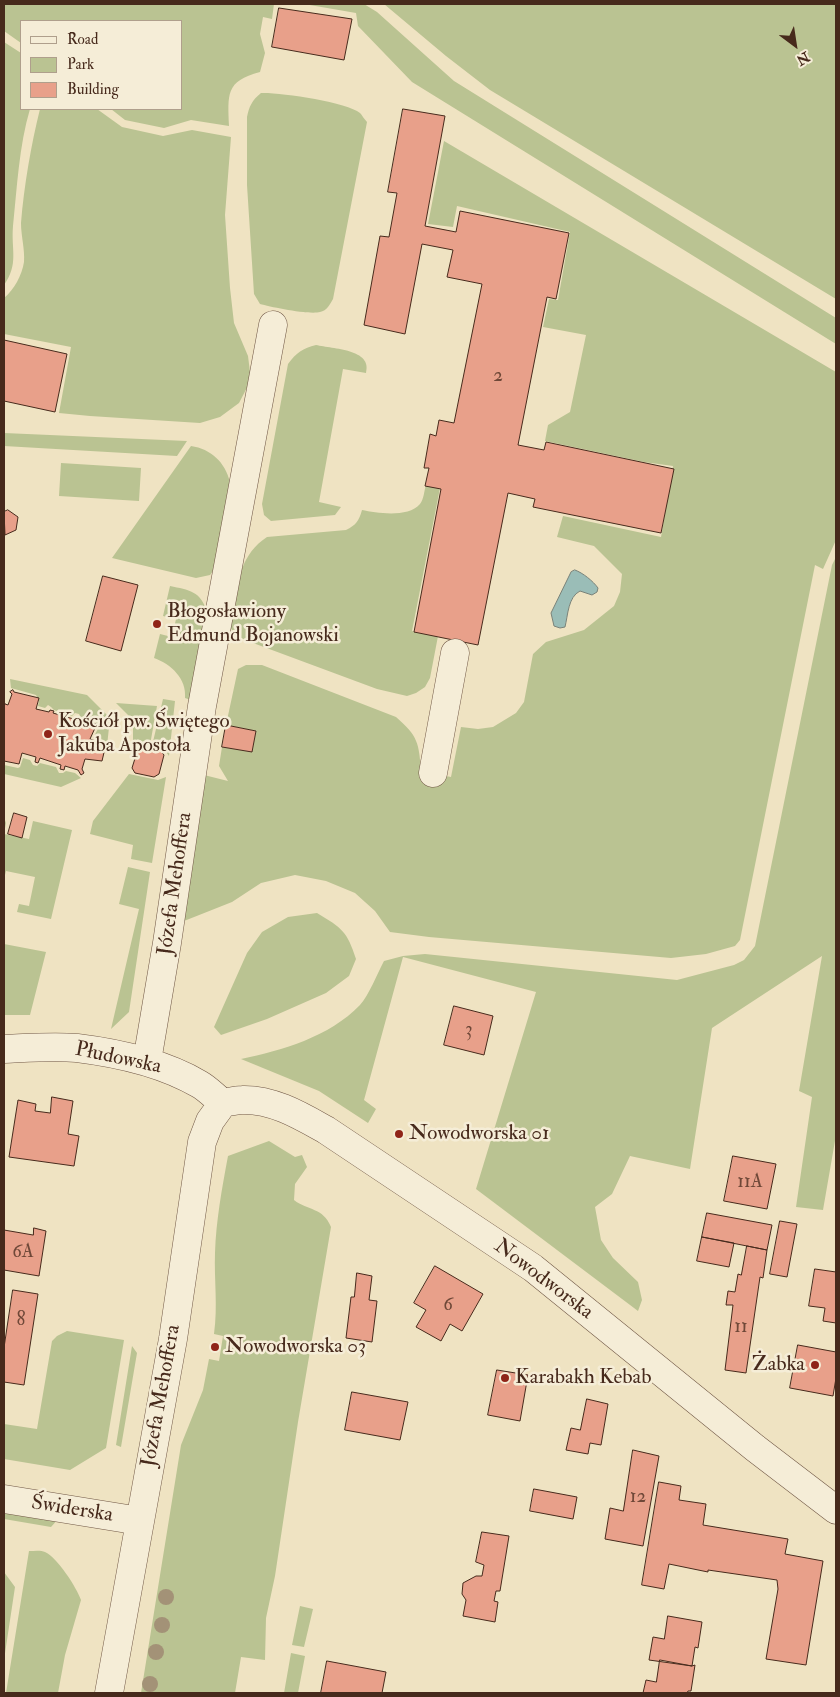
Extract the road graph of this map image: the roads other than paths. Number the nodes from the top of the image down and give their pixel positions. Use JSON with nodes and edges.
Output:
{"nodes":[{"id":1,"x":273,"y":325,"type":"dead end"},
{"id":2,"x":455,"y":654,"type":"dead end"},
{"id":3,"x":434,"y":773,"type":"dead end"},
{"id":4,"x":4,"y":1049,"type":"edge"},
{"id":5,"x":147,"y":1061,"type":"junction"},
{"id":6,"x":223,"y":1103,"type":"junction"},
{"id":7,"x":4,"y":1499,"type":"edge"},
{"id":8,"x":836,"y":1510,"type":"edge"},
{"id":9,"x":140,"y":1521,"type":"junction"},
{"id":10,"x":109,"y":1693,"type":"edge"}],
"edges":[{"from":1,"to":5,"type":"street","name":"Józefa Mehoffera"},
{"from":2,"to":3,"type":"street"},
{"from":4,"to":5,"type":"street","name":"Płudowska"},
{"from":5,"to":6,"type":"street","name":"Płudowska"},
{"from":6,"to":8,"type":"street","name":"Nowodworska"},
{"from":6,"to":9,"type":"street","name":"Józefa Mehoffera"},
{"from":7,"to":9,"type":"street","name":"Świderska"},
{"from":9,"to":10,"type":"street","name":"Józefa Mehoffera"}]}
